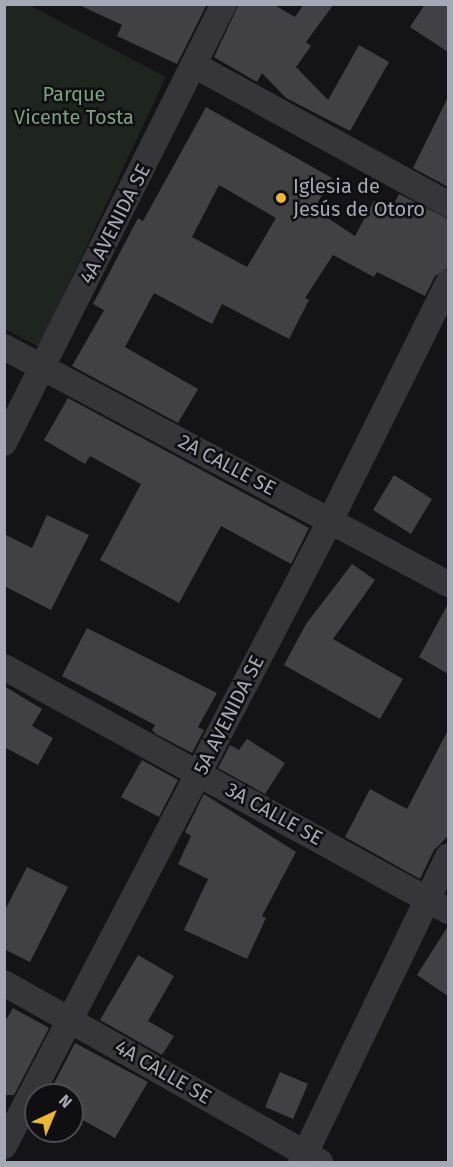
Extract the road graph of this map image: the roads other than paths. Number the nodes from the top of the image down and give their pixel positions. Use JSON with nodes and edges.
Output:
{"nodes":[{"id":1,"x":224,"y":4,"type":"edge"},
{"id":2,"x":194,"y":65,"type":"junction"},
{"id":3,"x":448,"y":204,"type":"edge"},
{"id":4,"x":448,"y":283,"type":"edge"},
{"id":5,"x":4,"y":347,"type":"edge"},
{"id":6,"x":43,"y":368,"type":"junction"},
{"id":7,"x":4,"y":443,"type":"edge"},
{"id":8,"x":330,"y":520,"type":"junction"},
{"id":9,"x":448,"y":584,"type":"edge"},
{"id":10,"x":4,"y":667,"type":"edge"},
{"id":11,"x":199,"y":772,"type":"junction"},
{"id":12,"x":448,"y":856,"type":"edge"},
{"id":13,"x":438,"y":905,"type":"edge"},
{"id":14,"x":4,"y":983,"type":"edge"},
{"id":15,"x":71,"y":1019,"type":"junction"},
{"id":16,"x":4,"y":1146,"type":"edge"},
{"id":17,"x":309,"y":1160,"type":"edge"}],
"edges":[{"from":1,"to":2,"type":"street","name":"4A AVENIDA SE"},
{"from":2,"to":3,"type":"street"},
{"from":2,"to":6,"type":"street","name":"4A AVENIDA SE"},
{"from":4,"to":8,"type":"street","name":"5A AVENIDA SE"},
{"from":5,"to":6,"type":"street","name":"2A CALLE SE"},
{"from":6,"to":7,"type":"street","name":"4A AVENIDA SE"},
{"from":6,"to":8,"type":"street","name":"2A CALLE SE"},
{"from":8,"to":9,"type":"street","name":"2A CALLE SE"},
{"from":8,"to":11,"type":"street","name":"5A AVENIDA SE"},
{"from":10,"to":11,"type":"street","name":"3A CALLE SE"},
{"from":11,"to":13,"type":"street","name":"3A CALLE SE"},
{"from":11,"to":15,"type":"street","name":"5A AVENIDA SE"},
{"from":12,"to":13,"type":"street"},
{"from":13,"to":17,"type":"street"},
{"from":14,"to":15,"type":"street","name":"4A CALLE SE"},
{"from":15,"to":16,"type":"street","name":"5A AVENIDA SE"},
{"from":15,"to":17,"type":"street","name":"4A CALLE SE"}]}
